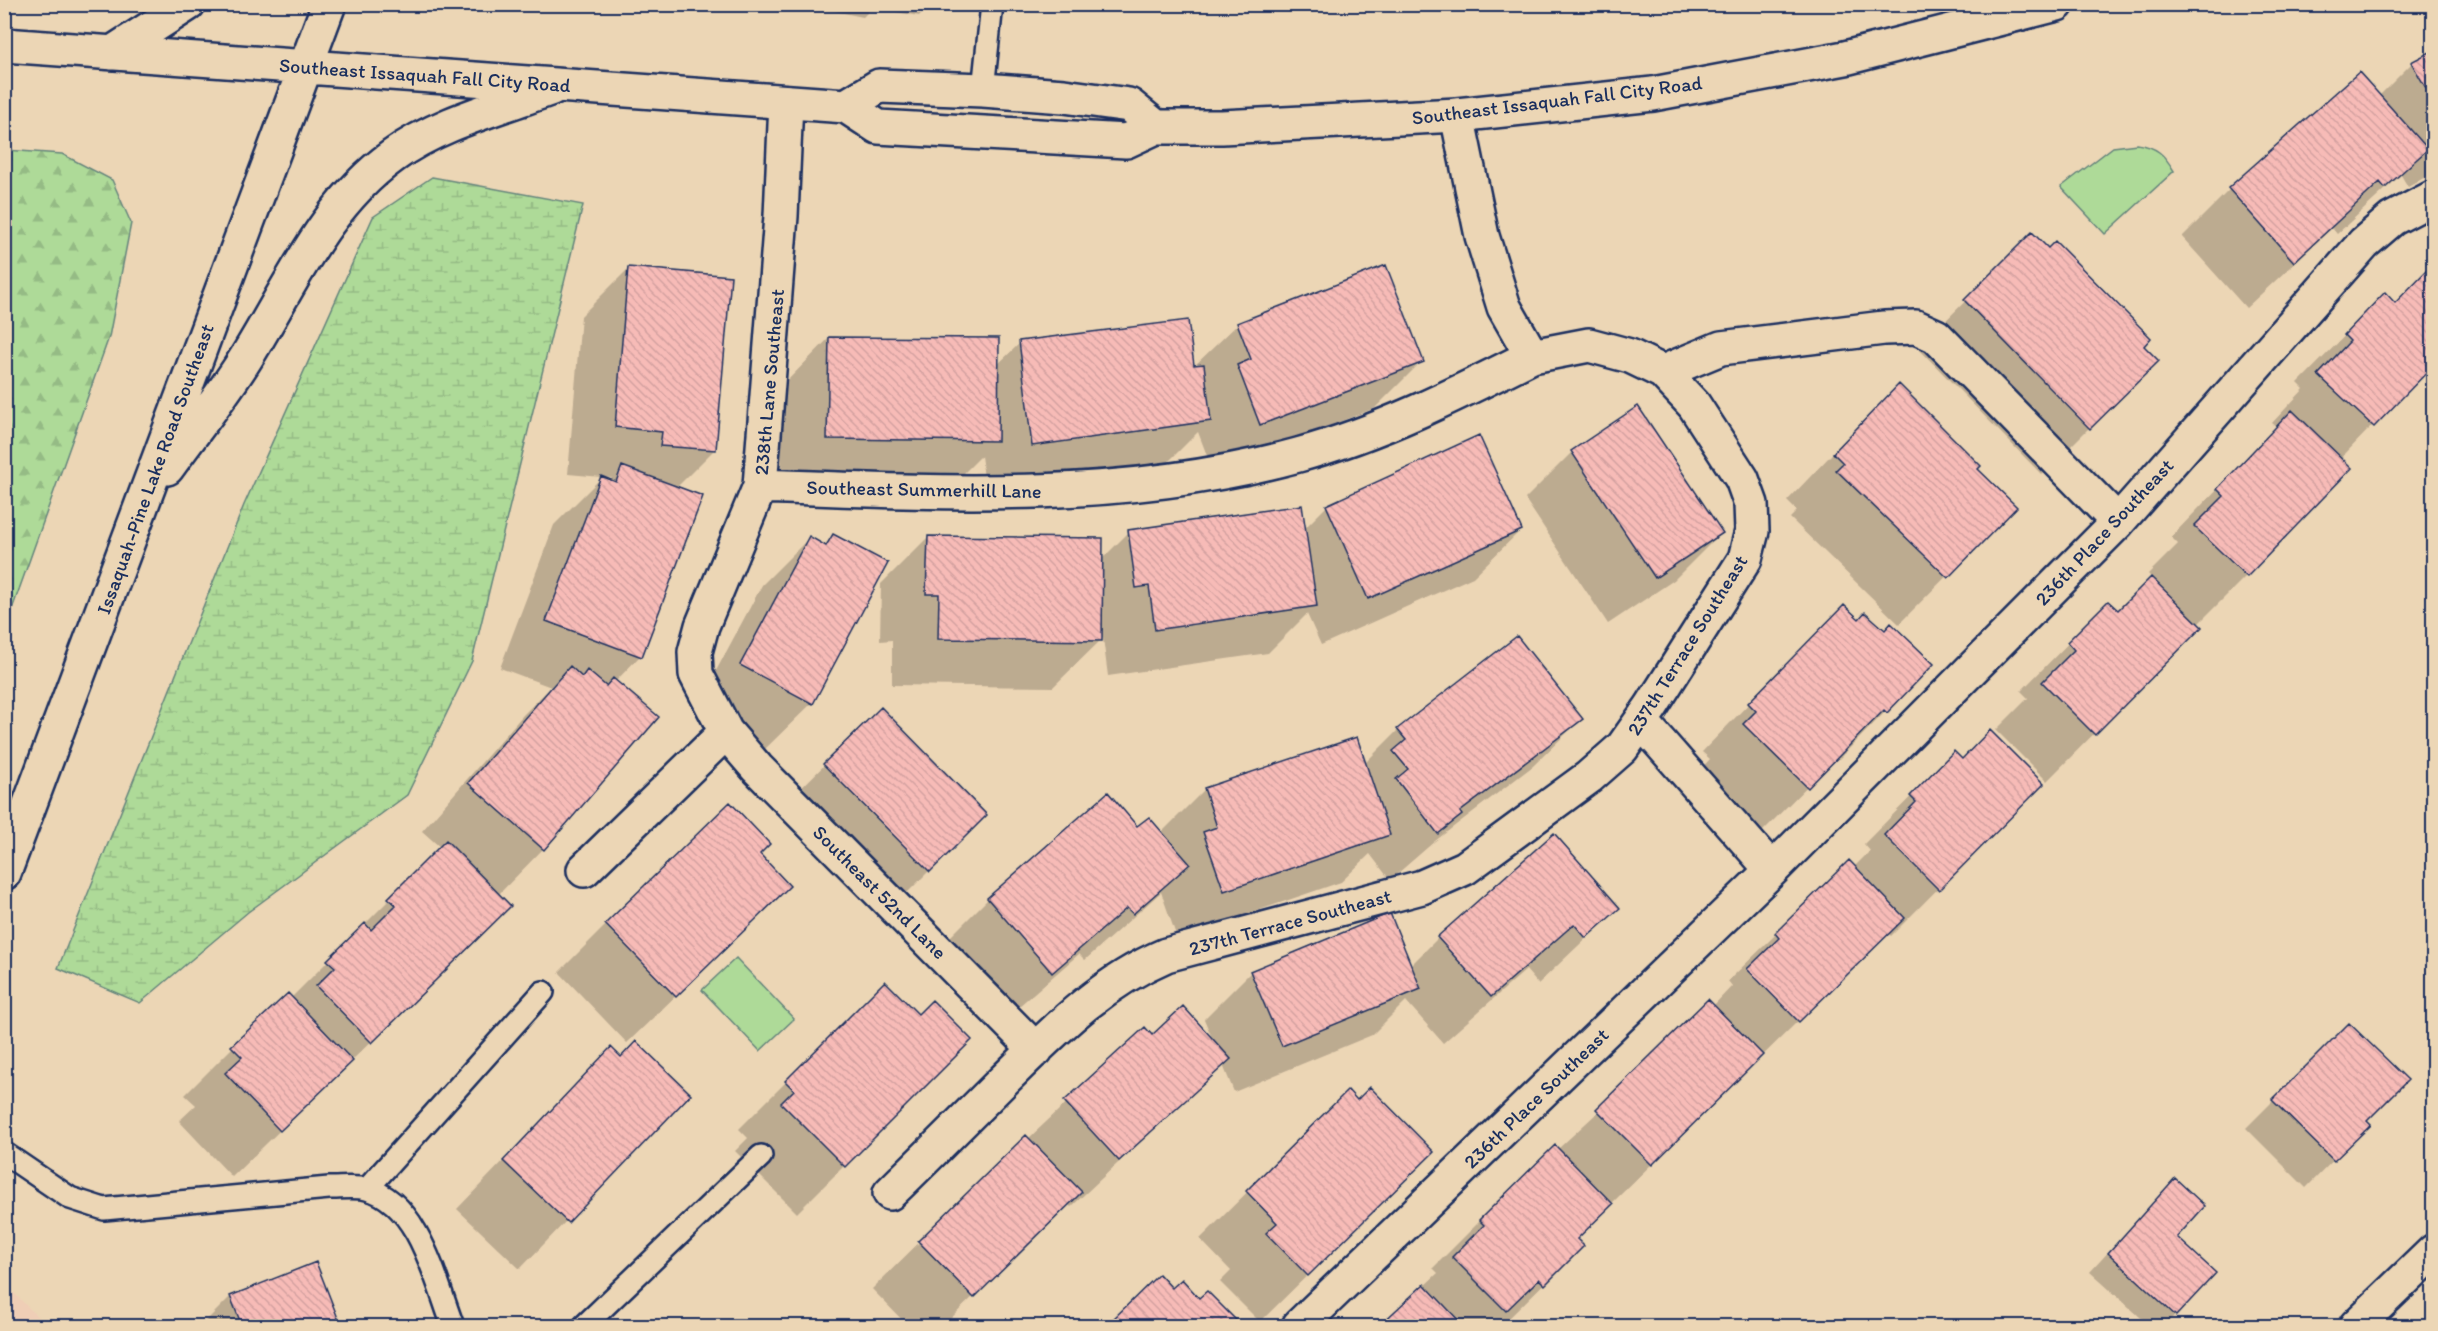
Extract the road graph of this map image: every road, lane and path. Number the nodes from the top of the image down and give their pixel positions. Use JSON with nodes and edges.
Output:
{"nodes":[{"id":1,"x":188,"y":4,"type":"edge"},
{"id":2,"x":329,"y":4,"type":"edge"},
{"id":3,"x":992,"y":4,"type":"edge"},
{"id":4,"x":2057,"y":4,"type":"edge"},
{"id":5,"x":4,"y":45,"type":"edge"},
{"id":6,"x":112,"y":53,"type":"junction"},
{"id":7,"x":306,"y":66,"type":"junction"},
{"id":8,"x":562,"y":84,"type":"junction"},
{"id":9,"x":983,"y":90,"type":"junction"},
{"id":10,"x":786,"y":102,"type":"junction"},
{"id":11,"x":846,"y":106,"type":"junction"},
{"id":12,"x":1457,"y":115,"type":"junction"},
{"id":13,"x":1156,"y":127,"type":"junction"},
{"id":14,"x":2433,"y":197,"type":"edge"},
{"id":15,"x":1532,"y":356,"type":"junction"},
{"id":16,"x":1663,"y":372,"type":"junction"},
{"id":17,"x":760,"y":486,"type":"junction"},
{"id":18,"x":142,"y":503,"type":"junction"},
{"id":19,"x":2118,"y":522,"type":"junction"},
{"id":20,"x":1641,"y":721,"type":"junction"},
{"id":21,"x":726,"y":732,"type":"junction"},
{"id":22,"x":584,"y":870,"type":"dead end"},
{"id":23,"x":1773,"y":870,"type":"junction"},
{"id":24,"x":4,"y":873,"type":"edge"},
{"id":25,"x":543,"y":993,"type":"dead end"},
{"id":26,"x":1035,"y":1050,"type":"junction"},
{"id":27,"x":4,"y":1153,"type":"edge"},
{"id":28,"x":761,"y":1156,"type":"dead end"},
{"id":29,"x":367,"y":1188,"type":"junction"},
{"id":30,"x":890,"y":1193,"type":"dead end"},
{"id":31,"x":2433,"y":1251,"type":"edge"},
{"id":32,"x":453,"y":1326,"type":"edge"},
{"id":33,"x":584,"y":1326,"type":"edge"},
{"id":34,"x":1299,"y":1326,"type":"edge"},
{"id":35,"x":2356,"y":1326,"type":"edge"}],
"edges":[{"from":1,"to":6,"type":"street"},
{"from":2,"to":7,"type":"street","name":"Issaquah-Pine Lake Road Southeast"},
{"from":3,"to":9,"type":"lane"},
{"from":4,"to":12,"type":"street","name":"Southeast Issaquah Fall City Road"},
{"from":5,"to":6,"type":"street","name":"Southeast Issaquah Fall City Road"},
{"from":6,"to":7,"type":"street","name":"Southeast Issaquah Fall City Road"},
{"from":7,"to":8,"type":"street","name":"Southeast Issaquah Fall City Road"},
{"from":7,"to":18,"type":"street","name":"Issaquah-Pine Lake Road Southeast"},
{"from":8,"to":10,"type":"street","name":"Southeast Issaquah Fall City Road"},
{"from":8,"to":18,"type":"street"},
{"from":9,"to":11,"type":"street"},
{"from":9,"to":13,"type":"street"},
{"from":10,"to":11,"type":"street","name":"Southeast Issaquah Fall City Road"},
{"from":10,"to":17,"type":"street","name":"238th Lane Southeast"},
{"from":11,"to":13,"type":"street","name":"Southeast Issaquah Fall City Road"},
{"from":12,"to":13,"type":"street","name":"Southeast Issaquah Fall City Road"},
{"from":12,"to":15,"type":"street"},
{"from":14,"to":19,"type":"street","name":"236th Place Southeast"},
{"from":15,"to":16,"type":"street","name":"237th Terrace Southeast"},
{"from":15,"to":17,"type":"street","name":"Southeast Summerhill Lane"},
{"from":16,"to":19,"type":"street"},
{"from":16,"to":20,"type":"street","name":"237th Terrace Southeast"},
{"from":17,"to":21,"type":"street","name":"238th Lane Southeast"},
{"from":18,"to":24,"type":"street","name":"Issaquah-Pine Lake Road Southeast"},
{"from":19,"to":23,"type":"street","name":"236th Place Southeast"},
{"from":20,"to":23,"type":"street"},
{"from":20,"to":26,"type":"street","name":"237th Terrace Southeast"},
{"from":21,"to":22,"type":"street"},
{"from":21,"to":26,"type":"street","name":"Southeast 52nd Lane"},
{"from":23,"to":34,"type":"street","name":"236th Place Southeast"},
{"from":25,"to":29,"type":"lane"},
{"from":26,"to":30,"type":"street","name":"237th Terrace Southeast"},
{"from":27,"to":29,"type":"lane"},
{"from":28,"to":33,"type":"lane"},
{"from":29,"to":32,"type":"lane"},
{"from":31,"to":35,"type":"street"}]}
